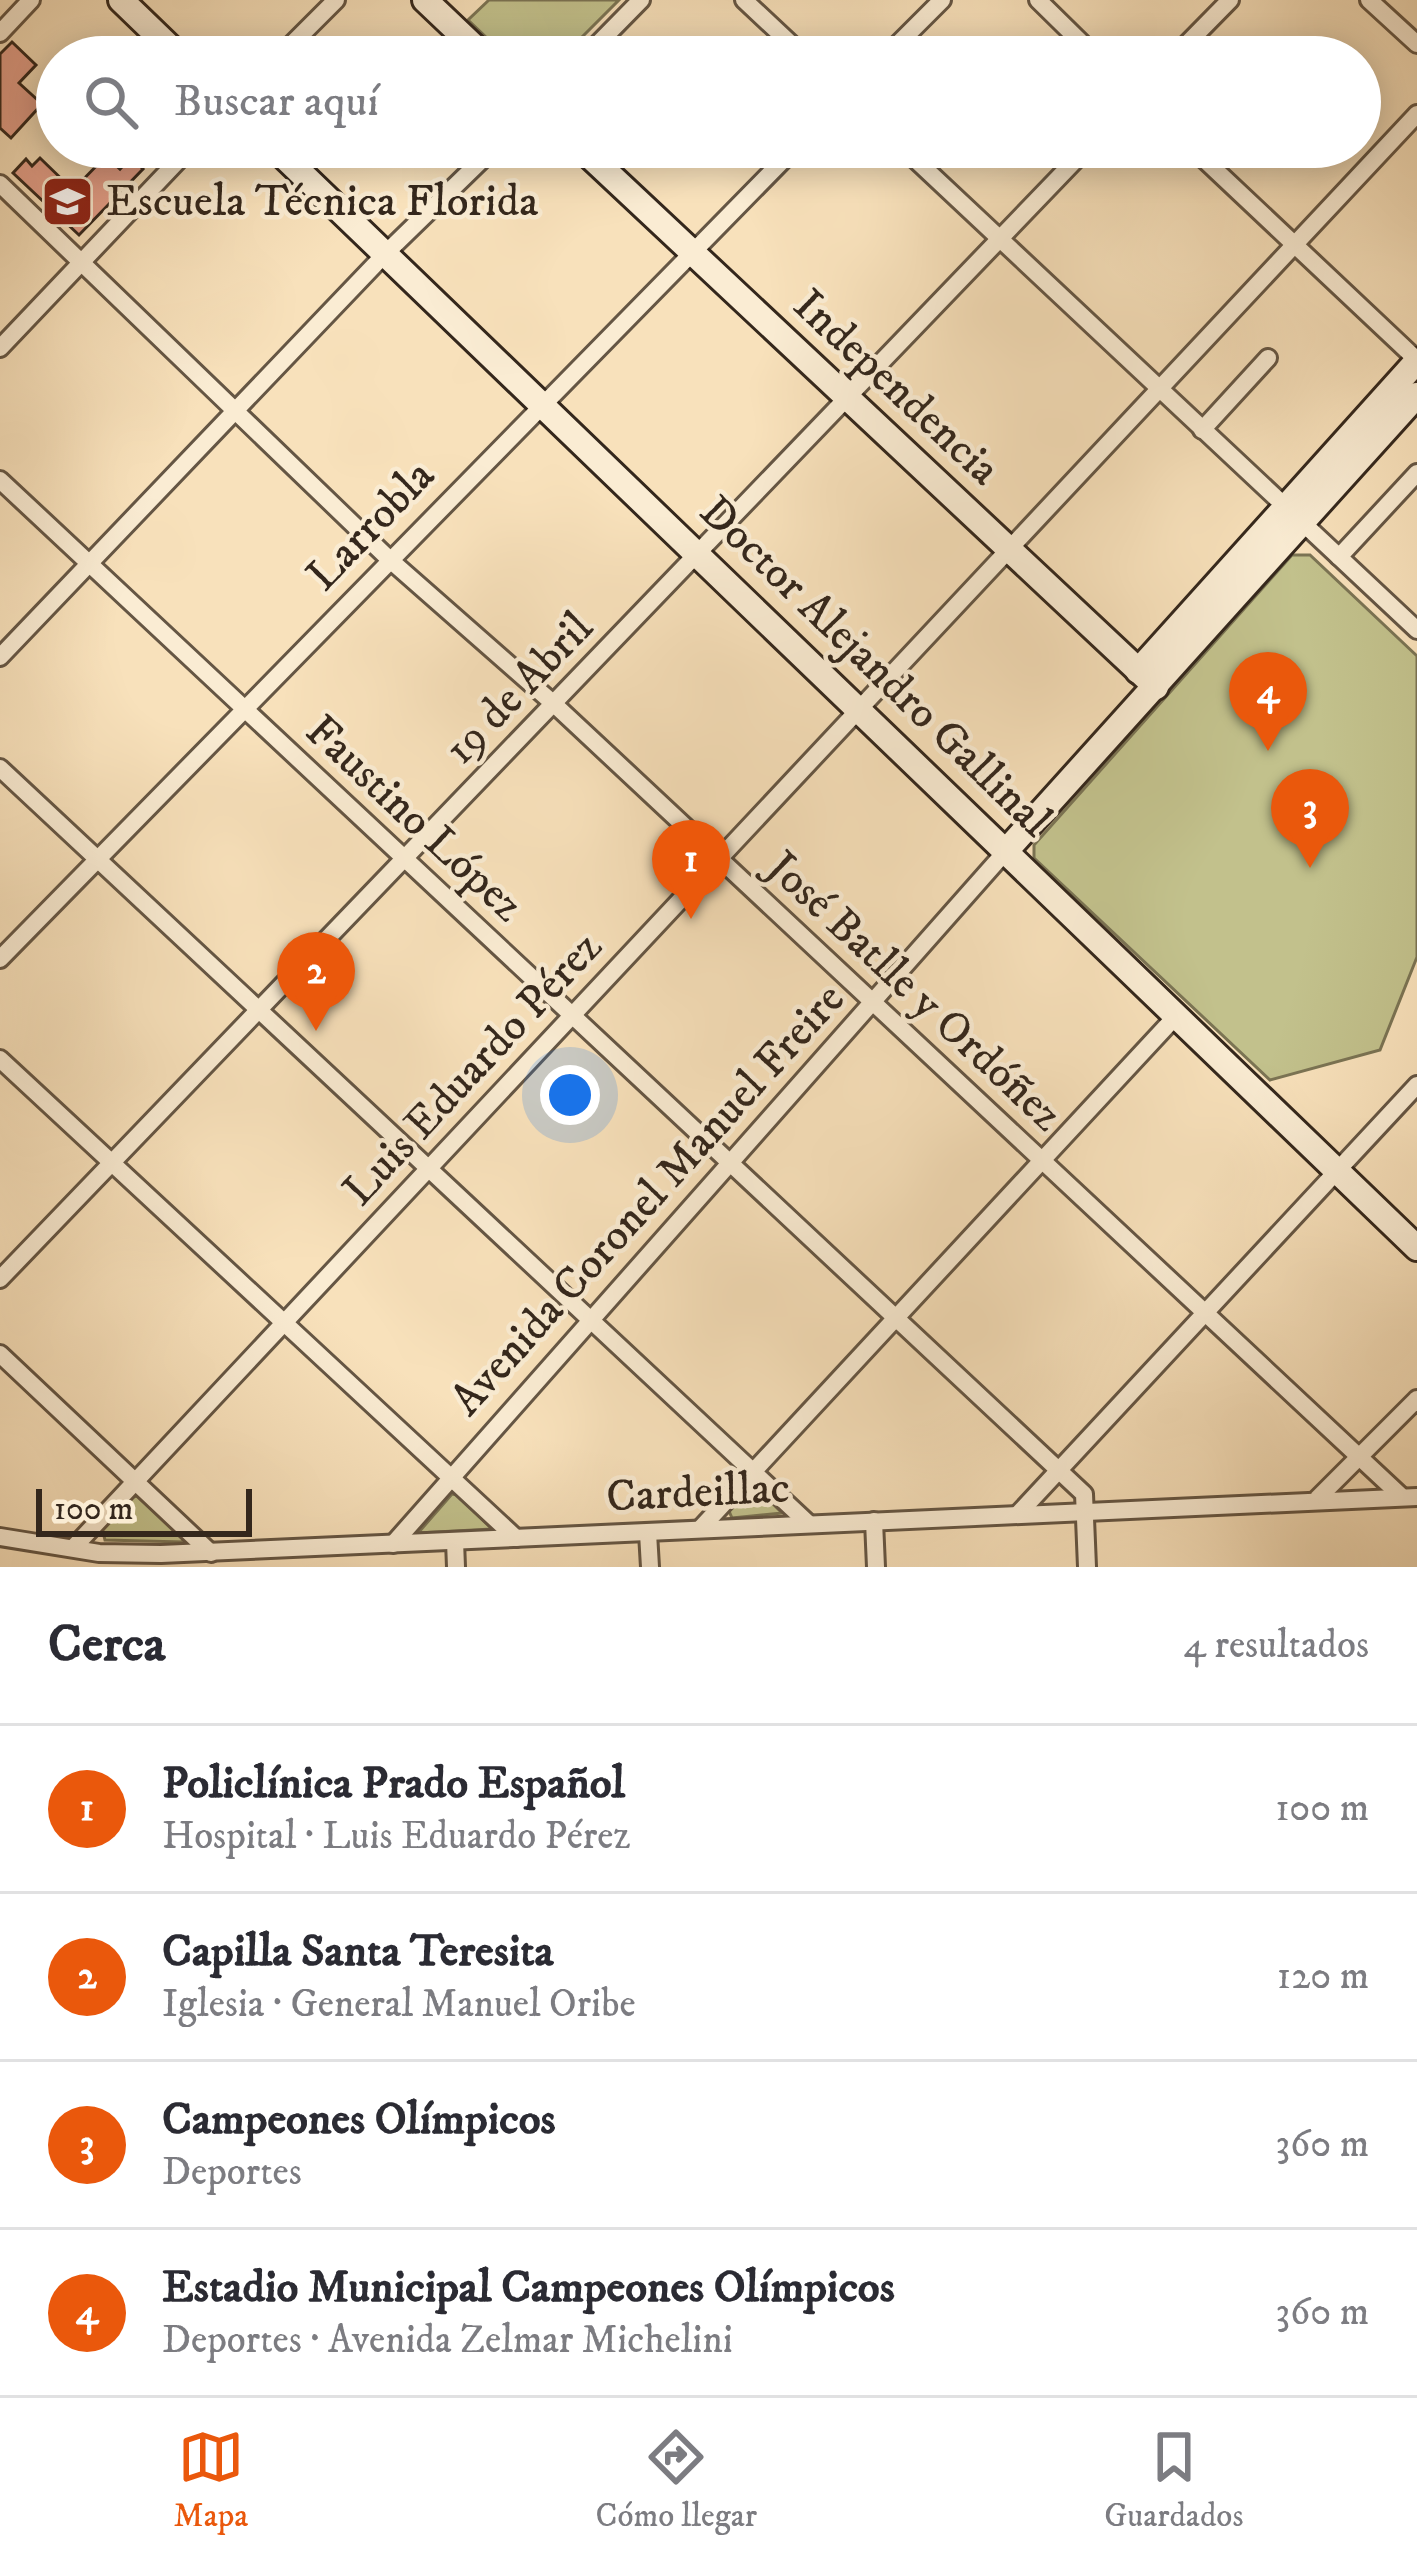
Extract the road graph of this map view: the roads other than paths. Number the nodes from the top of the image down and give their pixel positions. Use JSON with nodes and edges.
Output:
{"nodes":[{"id":1,"x":31,"y":0,"type":"edge"},
{"id":2,"x":121,"y":0,"type":"edge"},
{"id":3,"x":336,"y":0,"type":"edge"},
{"id":4,"x":425,"y":0,"type":"edge"},
{"id":5,"x":641,"y":0,"type":"edge"},
{"id":6,"x":744,"y":0,"type":"edge"},
{"id":7,"x":942,"y":0,"type":"edge"},
{"id":8,"x":1038,"y":0,"type":"edge"},
{"id":9,"x":1230,"y":0,"type":"edge"},
{"id":10,"x":1369,"y":0,"type":"edge"},
{"id":11,"x":0,"y":33,"type":"edge"},
{"id":12,"x":159,"y":36,"type":"edge"},
{"id":13,"x":300,"y":36,"type":"edge"},
{"id":14,"x":463,"y":36,"type":"edge"},
{"id":15,"x":606,"y":36,"type":"edge"},
{"id":16,"x":783,"y":36,"type":"edge"},
{"id":17,"x":907,"y":36,"type":"edge"},
{"id":18,"x":1075,"y":36,"type":"edge"},
{"id":19,"x":1195,"y":36,"type":"edge"},
{"id":20,"x":1417,"y":44,"type":"edge"},
{"id":21,"x":1417,"y":114,"type":"edge"},
{"id":22,"x":1381,"y":153,"type":"edge"},
{"id":23,"x":171,"y":168,"type":"edge"},
{"id":24,"x":296,"y":168,"type":"edge"},
{"id":25,"x":473,"y":168,"type":"edge"},
{"id":26,"x":602,"y":168,"type":"edge"},
{"id":27,"x":775,"y":168,"type":"edge"},
{"id":28,"x":924,"y":168,"type":"edge"},
{"id":29,"x":1068,"y":168,"type":"edge"},
{"id":30,"x":1213,"y":168,"type":"edge"},
{"id":31,"x":1367,"y":168,"type":"edge"},
{"id":32,"x":0,"y":184,"type":"edge"},
{"id":33,"x":1000,"y":239,"type":"junction"},
{"id":34,"x":1295,"y":245,"type":"junction"},
{"id":35,"x":691,"y":252,"type":"junction"},
{"id":36,"x":385,"y":254,"type":"junction"},
{"id":37,"x":79,"y":262,"type":"junction"},
{"id":38,"x":0,"y":348,"type":"edge"},
{"id":39,"x":1268,"y":358,"type":"dead end"},
{"id":40,"x":1417,"y":361,"type":"edge"},
{"id":41,"x":1160,"y":390,"type":"junction"},
{"id":42,"x":1417,"y":395,"type":"edge"},
{"id":43,"x":848,"y":398,"type":"junction"},
{"id":44,"x":541,"y":404,"type":"junction"},
{"id":45,"x":233,"y":411,"type":"junction"},
{"id":46,"x":1202,"y":430,"type":"junction"},
{"id":47,"x":1417,"y":473,"type":"edge"},
{"id":48,"x":0,"y":479,"type":"edge"},
{"id":49,"x":1291,"y":514,"type":"junction"},
{"id":50,"x":1008,"y":552,"type":"junction"},
{"id":51,"x":697,"y":555,"type":"junction"},
{"id":52,"x":1339,"y":557,"type":"junction"},
{"id":53,"x":389,"y":559,"type":"junction"},
{"id":54,"x":86,"y":564,"type":"junction"},
{"id":55,"x":1417,"y":630,"type":"edge"},
{"id":56,"x":0,"y":657,"type":"edge"},
{"id":57,"x":1147,"y":679,"type":"junction"},
{"id":58,"x":554,"y":704,"type":"junction"},
{"id":59,"x":242,"y":709,"type":"junction"},
{"id":60,"x":861,"y":709,"type":"junction"},
{"id":61,"x":0,"y":768,"type":"edge"},
{"id":62,"x":1006,"y":851,"type":"junction"},
{"id":63,"x":97,"y":858,"type":"junction"},
{"id":64,"x":406,"y":859,"type":"junction"},
{"id":65,"x":718,"y":860,"type":"junction"},
{"id":66,"x":0,"y":959,"type":"edge"},
{"id":67,"x":872,"y":1003,"type":"junction"},
{"id":68,"x":260,"y":1010,"type":"junction"},
{"id":69,"x":574,"y":1016,"type":"junction"},
{"id":70,"x":1176,"y":1016,"type":"junction"},
{"id":71,"x":0,"y":1059,"type":"edge"},
{"id":72,"x":1417,"y":1085,"type":"edge"},
{"id":73,"x":1040,"y":1159,"type":"junction"},
{"id":74,"x":111,"y":1162,"type":"junction"},
{"id":75,"x":729,"y":1162,"type":"junction"},
{"id":76,"x":429,"y":1169,"type":"junction"},
{"id":77,"x":1337,"y":1172,"type":"junction"},
{"id":78,"x":1417,"y":1248,"type":"edge"},
{"id":79,"x":0,"y":1279,"type":"edge"},
{"id":80,"x":1203,"y":1315,"type":"junction"},
{"id":81,"x":895,"y":1318,"type":"junction"},
{"id":82,"x":590,"y":1319,"type":"junction"},
{"id":83,"x":283,"y":1323,"type":"junction"},
{"id":84,"x":0,"y":1354,"type":"edge"},
{"id":85,"x":1417,"y":1399,"type":"edge"},
{"id":86,"x":1361,"y":1458,"type":"junction"},
{"id":87,"x":1057,"y":1468,"type":"junction"},
{"id":88,"x":752,"y":1471,"type":"junction"},
{"id":89,"x":451,"y":1474,"type":"junction"},
{"id":90,"x":135,"y":1480,"type":"junction"},
{"id":91,"x":1408,"y":1496,"type":"edge"},
{"id":92,"x":1318,"y":1498,"type":"junction"},
{"id":93,"x":1084,"y":1510,"type":"junction"},
{"id":94,"x":1019,"y":1513,"type":"junction"},
{"id":95,"x":874,"y":1521,"type":"junction"},
{"id":96,"x":808,"y":1524,"type":"junction"},
{"id":97,"x":700,"y":1529,"type":"junction"},
{"id":98,"x":648,"y":1533,"type":"junction"},
{"id":99,"x":0,"y":1537,"type":"edge"},
{"id":100,"x":516,"y":1538,"type":"junction"},
{"id":101,"x":455,"y":1541,"type":"junction"},
{"id":102,"x":393,"y":1544,"type":"junction"},
{"id":103,"x":74,"y":1549,"type":"junction"},
{"id":104,"x":211,"y":1552,"type":"junction"},
{"id":105,"x":259,"y":1559,"type":"edge"},
{"id":106,"x":456,"y":1567,"type":"edge"},
{"id":107,"x":650,"y":1567,"type":"edge"},
{"id":108,"x":875,"y":1567,"type":"edge"},
{"id":109,"x":1088,"y":1567,"type":"edge"}],
"edges":[{"from":1,"to":11,"type":"street"},
{"from":2,"to":12,"type":"street"},
{"from":3,"to":13,"type":"street"},
{"from":4,"to":14,"type":"street"},
{"from":5,"to":15,"type":"street"},
{"from":6,"to":16,"type":"street"},
{"from":7,"to":17,"type":"street"},
{"from":8,"to":18,"type":"street"},
{"from":9,"to":19,"type":"street"},
{"from":10,"to":20,"type":"street"},
{"from":21,"to":22,"type":"street","name":"Luis Eduardo Pérez"},
{"from":23,"to":37,"type":"street"},
{"from":24,"to":36,"type":"street","name":"Doctor Alejandro Gallinal"},
{"from":25,"to":36,"type":"street"},
{"from":26,"to":35,"type":"street","name":"Independencia"},
{"from":27,"to":35,"type":"street","name":"Larrobla"},
{"from":28,"to":33,"type":"street"},
{"from":29,"to":33,"type":"street","name":"19 de Abril"},
{"from":30,"to":34,"type":"street"},
{"from":31,"to":34,"type":"street","name":"Luis Eduardo Pérez"},
{"from":32,"to":37,"type":"street","name":"José Batlle y Ordóñez"},
{"from":33,"to":41,"type":"street"},
{"from":33,"to":43,"type":"street","name":"19 de Abril"},
{"from":34,"to":40,"type":"street"},
{"from":34,"to":41,"type":"street","name":"Luis Eduardo Pérez"},
{"from":35,"to":43,"type":"street","name":"Independencia"},
{"from":35,"to":44,"type":"street","name":"Larrobla"},
{"from":36,"to":44,"type":"street","name":"Doctor Alejandro Gallinal"},
{"from":36,"to":45,"type":"street"},
{"from":37,"to":38,"type":"street"},
{"from":37,"to":45,"type":"street","name":"José Batlle y Ordóñez"},
{"from":39,"to":46,"type":"street"},
{"from":40,"to":49,"type":"street"},
{"from":41,"to":46,"type":"street"},
{"from":41,"to":50,"type":"street","name":"Luis Eduardo Pérez"},
{"from":42,"to":49,"type":"street"},
{"from":43,"to":50,"type":"street","name":"Independencia"},
{"from":43,"to":51,"type":"street","name":"19 de Abril"},
{"from":44,"to":51,"type":"street","name":"Doctor Alejandro Gallinal"},
{"from":44,"to":53,"type":"street","name":"Larrobla"},
{"from":45,"to":53,"type":"street","name":"José Batlle y Ordóñez"},
{"from":45,"to":54,"type":"street"},
{"from":46,"to":49,"type":"street"},
{"from":47,"to":52,"type":"street"},
{"from":48,"to":54,"type":"street","name":"Faustino López"},
{"from":49,"to":52,"type":"street"},
{"from":49,"to":57,"type":"street"},
{"from":50,"to":57,"type":"street","name":"Independencia"},
{"from":50,"to":60,"type":"street","name":"Luis Eduardo Pérez"},
{"from":51,"to":58,"type":"street","name":"19 de Abril"},
{"from":51,"to":60,"type":"street","name":"Doctor Alejandro Gallinal"},
{"from":52,"to":55,"type":"street"},
{"from":53,"to":58,"type":"street","name":"José Batlle y Ordóñez"},
{"from":53,"to":59,"type":"street","name":"Larrobla"},
{"from":54,"to":56,"type":"street"},
{"from":54,"to":59,"type":"street","name":"Faustino López"},
{"from":57,"to":62,"type":"street"},
{"from":58,"to":64,"type":"street","name":"19 de Abril"},
{"from":58,"to":65,"type":"street","name":"José Batlle y Ordóñez"},
{"from":59,"to":63,"type":"street","name":"Larrobla"},
{"from":59,"to":64,"type":"street","name":"Faustino López"},
{"from":60,"to":62,"type":"street","name":"Doctor Alejandro Gallinal"},
{"from":60,"to":65,"type":"street","name":"Luis Eduardo Pérez"},
{"from":61,"to":63,"type":"street"},
{"from":62,"to":67,"type":"street","name":"Avenida Coronel Manuel Freire"},
{"from":62,"to":70,"type":"street","name":"Doctor Alejandro Gallinal"},
{"from":63,"to":66,"type":"street","name":"Larrobla"},
{"from":63,"to":68,"type":"street"},
{"from":64,"to":68,"type":"street","name":"19 de Abril"},
{"from":64,"to":69,"type":"street","name":"Faustino López"},
{"from":65,"to":67,"type":"street","name":"José Batlle y Ordóñez"},
{"from":65,"to":69,"type":"street","name":"Luis Eduardo Pérez"},
{"from":67,"to":73,"type":"street","name":"José Batlle y Ordóñez"},
{"from":67,"to":75,"type":"street","name":"Avenida Coronel Manuel Freire"},
{"from":68,"to":74,"type":"street","name":"19 de Abril"},
{"from":68,"to":76,"type":"street"},
{"from":69,"to":75,"type":"street","name":"Faustino López"},
{"from":69,"to":76,"type":"street","name":"Luis Eduardo Pérez"},
{"from":70,"to":73,"type":"street"},
{"from":70,"to":77,"type":"street","name":"Doctor Alejandro Gallinal"},
{"from":71,"to":74,"type":"street"},
{"from":72,"to":77,"type":"street"},
{"from":73,"to":80,"type":"street","name":"José Batlle y Ordóñez"},
{"from":73,"to":81,"type":"street"},
{"from":74,"to":79,"type":"street","name":"19 de Abril"},
{"from":74,"to":83,"type":"street"},
{"from":75,"to":81,"type":"street","name":"Faustino López"},
{"from":75,"to":82,"type":"street","name":"Avenida Coronel Manuel Freire"},
{"from":76,"to":82,"type":"street"},
{"from":76,"to":83,"type":"street","name":"Luis Eduardo Pérez"},
{"from":77,"to":78,"type":"street","name":"Doctor Alejandro Gallinal"},
{"from":77,"to":80,"type":"street"},
{"from":80,"to":86,"type":"street","name":"José Batlle y Ordóñez"},
{"from":80,"to":87,"type":"street"},
{"from":81,"to":87,"type":"street","name":"Faustino López"},
{"from":81,"to":88,"type":"street"},
{"from":82,"to":88,"type":"street"},
{"from":82,"to":89,"type":"street","name":"Avenida Coronel Manuel Freire"},
{"from":83,"to":89,"type":"street"},
{"from":83,"to":90,"type":"street","name":"Luis Eduardo Pérez"},
{"from":84,"to":90,"type":"street"},
{"from":85,"to":86,"type":"street"},
{"from":86,"to":91,"type":"street","name":"José Batlle y Ordóñez"},
{"from":86,"to":92,"type":"street"},
{"from":87,"to":93,"type":"street","name":"Faustino López"},
{"from":87,"to":94,"type":"street"},
{"from":88,"to":96,"type":"street"},
{"from":88,"to":97,"type":"street"},
{"from":89,"to":100,"type":"street"},
{"from":89,"to":102,"type":"street","name":"Avenida Coronel Manuel Freire"},
{"from":90,"to":103,"type":"street","name":"Luis Eduardo Pérez"},
{"from":90,"to":104,"type":"street"},
{"from":91,"to":92,"type":"street","name":"Cardeillac"},
{"from":92,"to":93,"type":"street","name":"Cardeillac"},
{"from":93,"to":94,"type":"street","name":"Cardeillac"},
{"from":93,"to":109,"type":"street"},
{"from":94,"to":95,"type":"street","name":"Cardeillac"},
{"from":95,"to":96,"type":"street","name":"Cardeillac"},
{"from":95,"to":108,"type":"street"},
{"from":96,"to":97,"type":"street","name":"Cardeillac"},
{"from":97,"to":98,"type":"street","name":"Cardeillac"},
{"from":98,"to":100,"type":"street","name":"Cardeillac"},
{"from":98,"to":107,"type":"street"},
{"from":99,"to":103,"type":"street","name":"Cardeillac"},
{"from":100,"to":101,"type":"street","name":"Cardeillac"},
{"from":101,"to":102,"type":"street","name":"Cardeillac"},
{"from":101,"to":106,"type":"street"},
{"from":102,"to":105,"type":"street","name":"Cardeillac"},
{"from":103,"to":104,"type":"street","name":"Cardeillac"},
{"from":104,"to":105,"type":"street","name":"Cardeillac"}]}
